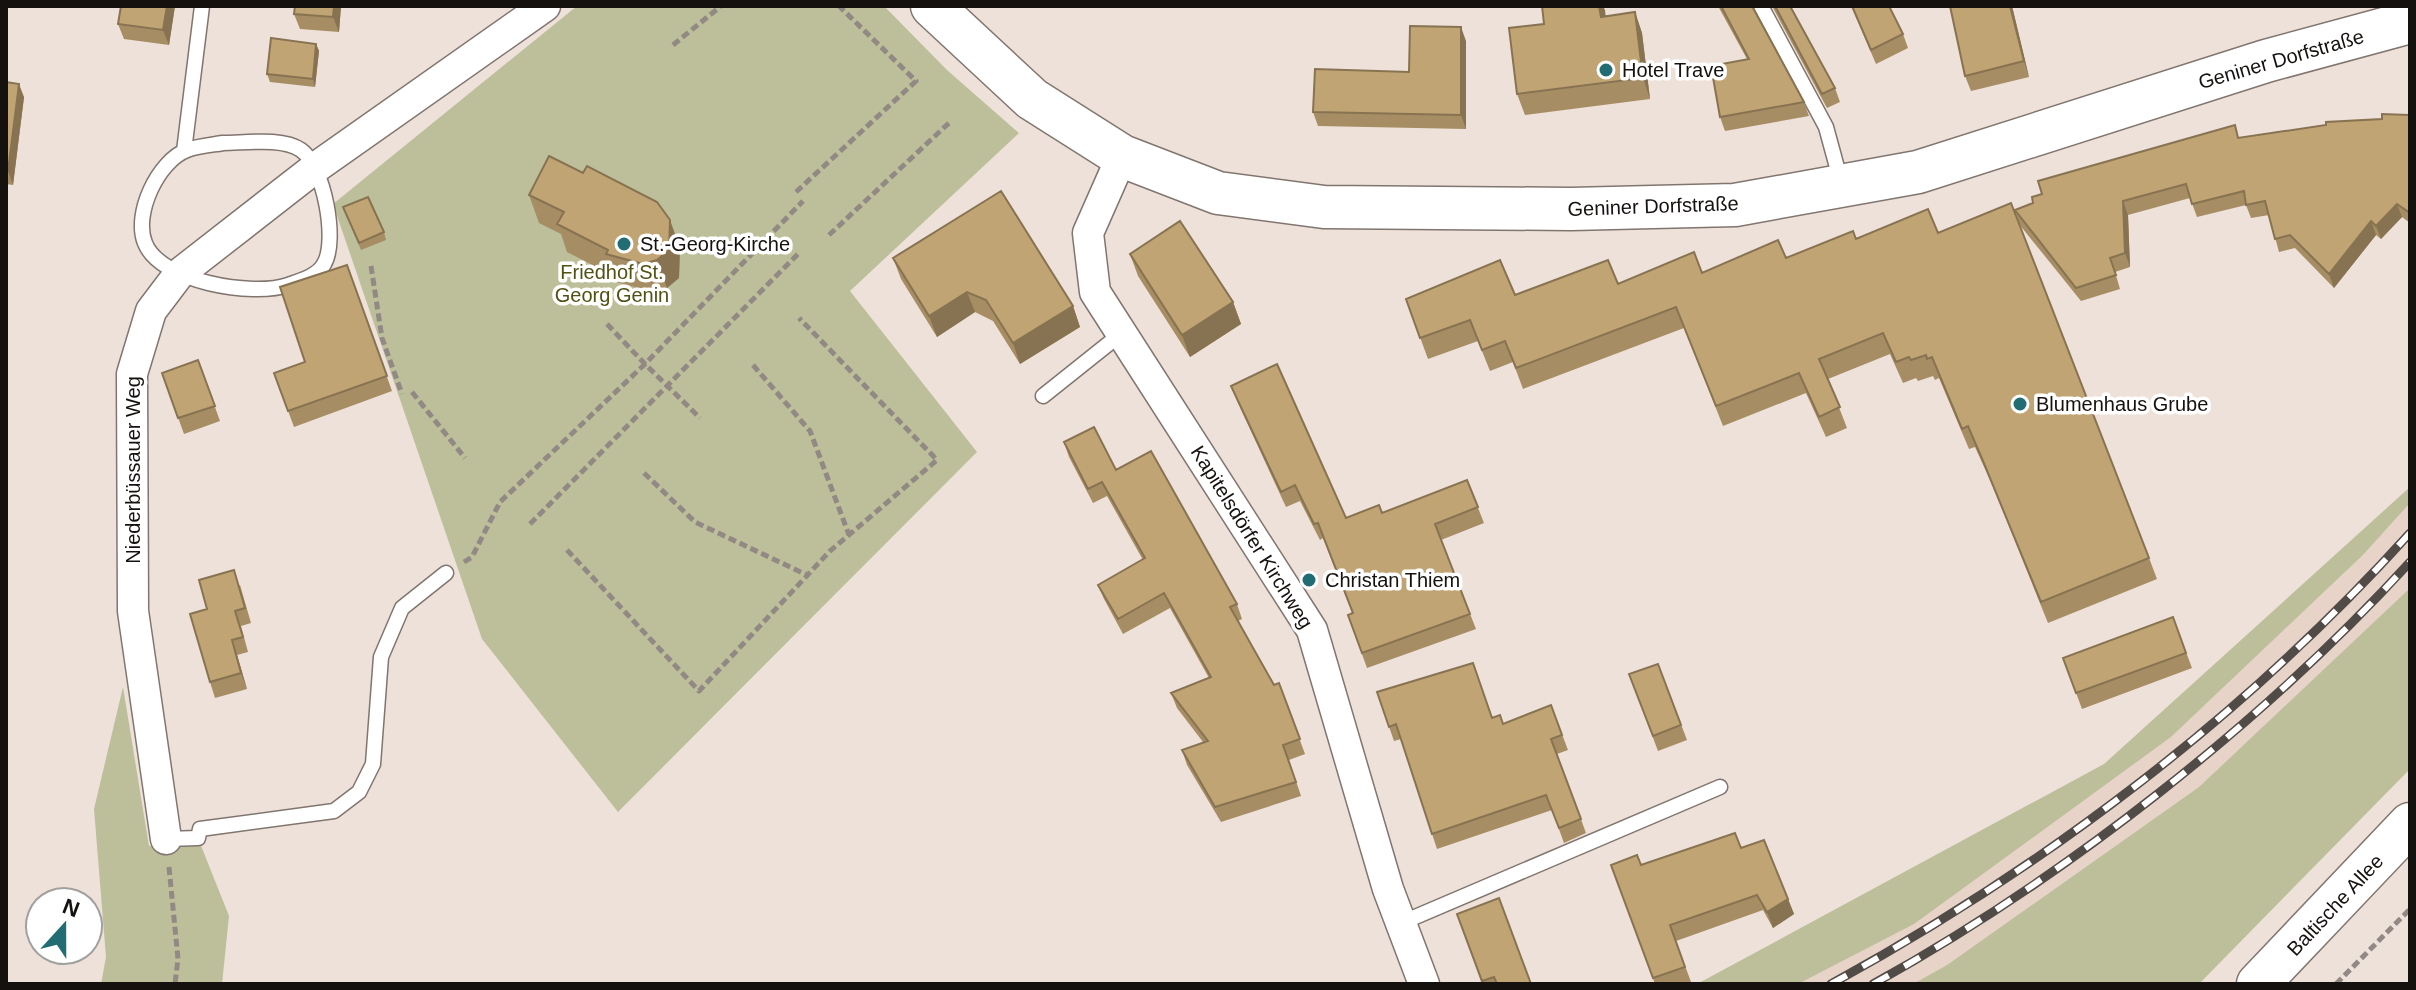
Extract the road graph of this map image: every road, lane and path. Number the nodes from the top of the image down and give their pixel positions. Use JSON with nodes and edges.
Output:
{"nodes":[{"id":1,"x":202,"y":6,"type":"edge"},
{"id":2,"x":545,"y":6,"type":"edge"},
{"id":3,"x":721,"y":6,"type":"edge"},
{"id":4,"x":839,"y":6,"type":"edge"},
{"id":5,"x":932,"y":6,"type":"edge"},
{"id":6,"x":1761,"y":6,"type":"edge"},
{"id":7,"x":2410,"y":22,"type":"edge"},
{"id":8,"x":673,"y":45,"type":"dead end"},
{"id":9,"x":950,"y":122,"type":"dead end"},
{"id":10,"x":184,"y":151,"type":"junction"},
{"id":11,"x":1122,"y":156,"type":"junction"},
{"id":12,"x":315,"y":168,"type":"junction"},
{"id":13,"x":1842,"y":187,"type":"junction"},
{"id":14,"x":796,"y":192,"type":"dead end"},
{"id":15,"x":803,"y":201,"type":"dead end"},
{"id":16,"x":829,"y":235,"type":"dead end"},
{"id":17,"x":800,"y":252,"type":"dead end"},
{"id":18,"x":371,"y":266,"type":"dead end"},
{"id":19,"x":179,"y":274,"type":"junction"},
{"id":20,"x":799,"y":318,"type":"dead end"},
{"id":21,"x":607,"y":324,"type":"dead end"},
{"id":22,"x":1122,"y":333,"type":"junction"},
{"id":23,"x":645,"y":364,"type":"junction"},
{"id":24,"x":753,"y":365,"type":"dead end"},
{"id":25,"x":667,"y":385,"type":"junction"},
{"id":26,"x":412,"y":392,"type":"dead end"},
{"id":27,"x":402,"y":394,"type":"dead end"},
{"id":28,"x":1043,"y":396,"type":"dead end"},
{"id":29,"x":700,"y":418,"type":"dead end"},
{"id":30,"x":465,"y":458,"type":"dead end"},
{"id":31,"x":644,"y":473,"type":"dead end"},
{"id":32,"x":530,"y":524,"type":"dead end"},
{"id":33,"x":849,"y":535,"type":"junction"},
{"id":34,"x":567,"y":550,"type":"dead end"},
{"id":35,"x":446,"y":573,"type":"joint"},
{"id":36,"x":807,"y":575,"type":"junction"},
{"id":37,"x":1720,"y":787,"type":"dead end"},
{"id":38,"x":2410,"y":824,"type":"edge"},
{"id":39,"x":166,"y":839,"type":"junction"},
{"id":40,"x":2410,"y":909,"type":"edge"},
{"id":41,"x":1401,"y":923,"type":"junction"},
{"id":42,"x":175,"y":984,"type":"edge"},
{"id":43,"x":1424,"y":984,"type":"edge"},
{"id":44,"x":2258,"y":984,"type":"edge"},
{"id":45,"x":2336,"y":984,"type":"edge"}],
"edges":[{"from":1,"to":10,"type":"lane"},
{"from":2,"to":12,"type":"street","name":"Niederbüssauer Weg"},
{"from":3,"to":8,"type":"path"},
{"from":4,"to":14,"type":"path"},
{"from":5,"to":11,"type":"main road","name":"Geniner Dorfstraße"},
{"from":6,"to":13,"type":"lane"},
{"from":7,"to":13,"type":"main road","name":"Geniner Dorfstraße"},
{"from":9,"to":16,"type":"path"},
{"from":10,"to":12,"type":"lane"},
{"from":10,"to":19,"type":"lane"},
{"from":11,"to":13,"type":"main road","name":"Geniner Dorfstraße"},
{"from":11,"to":22,"type":"street","name":"Kapitelsdörfer Kirchweg"},
{"from":12,"to":19,"type":"street","name":"Niederbüssauer Weg"},
{"from":12,"to":19,"type":"lane"},
{"from":15,"to":23,"type":"path"},
{"from":17,"to":25,"type":"path"},
{"from":18,"to":27,"type":"path"},
{"from":19,"to":39,"type":"street","name":"Niederbüssauer Weg"},
{"from":20,"to":33,"type":"path"},
{"from":21,"to":23,"type":"path"},
{"from":22,"to":28,"type":"lane"},
{"from":22,"to":41,"type":"street","name":"Kapitelsdörfer Kirchweg"},
{"from":23,"to":25,"type":"path"},
{"from":23,"to":35,"type":"path"},
{"from":24,"to":33,"type":"path"},
{"from":25,"to":29,"type":"path"},
{"from":25,"to":32,"type":"path"},
{"from":26,"to":30,"type":"path"},
{"from":31,"to":36,"type":"path"},
{"from":33,"to":36,"type":"path"},
{"from":34,"to":36,"type":"path"},
{"from":35,"to":39,"type":"lane"},
{"from":37,"to":41,"type":"lane"},
{"from":38,"to":44,"type":"main road","name":"Baltische Allee"},
{"from":39,"to":42,"type":"path"},
{"from":40,"to":45,"type":"path"},
{"from":41,"to":43,"type":"street","name":"Kapitelsdörfer Kirchweg"}]}
